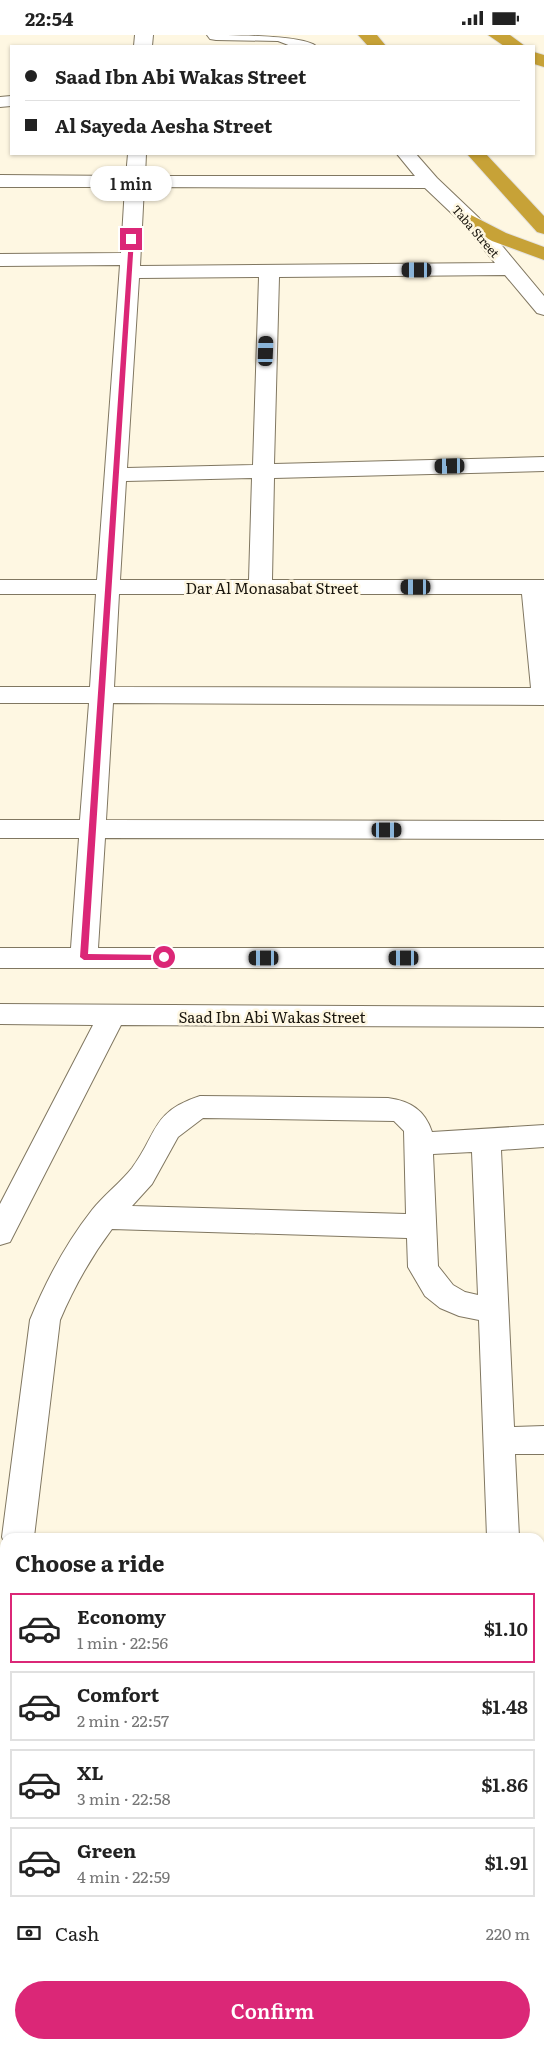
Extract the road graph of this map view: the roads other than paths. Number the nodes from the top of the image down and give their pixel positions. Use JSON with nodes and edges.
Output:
{"nodes":[{"id":1,"x":216,"y":35,"type":"edge"},
{"id":2,"x":367,"y":35,"type":"edge"},
{"id":3,"x":497,"y":35,"type":"edge"},
{"id":4,"x":304,"y":45,"type":"edge"},
{"id":5,"x":376,"y":45,"type":"edge"},
{"id":6,"x":514,"y":45,"type":"edge"},
{"id":7,"x":137,"y":155,"type":"edge"},
{"id":8,"x":407,"y":155,"type":"edge"},
{"id":9,"x":477,"y":155,"type":"edge"},
{"id":10,"x":135,"y":180,"type":"junction"},
{"id":11,"x":0,"y":181,"type":"edge"},
{"id":12,"x":430,"y":182,"type":"junction"},
{"id":13,"x":471,"y":221,"type":"junction"},
{"id":14,"x":544,"y":228,"type":"edge"},
{"id":15,"x":544,"y":254,"type":"edge"},
{"id":16,"x":0,"y":260,"type":"edge"},
{"id":17,"x":129,"y":266,"type":"junction"},
{"id":18,"x":510,"y":269,"type":"junction"},
{"id":19,"x":268,"y":272,"type":"junction"},
{"id":20,"x":544,"y":309,"type":"edge"},
{"id":21,"x":544,"y":464,"type":"edge"},
{"id":22,"x":263,"y":470,"type":"junction"},
{"id":23,"x":116,"y":475,"type":"junction"},
{"id":24,"x":0,"y":587,"type":"edge"},
{"id":25,"x":108,"y":587,"type":"junction"},
{"id":26,"x":260,"y":587,"type":"junction"},
{"id":27,"x":539,"y":587,"type":"edge"},
{"id":28,"x":0,"y":695,"type":"edge"},
{"id":29,"x":101,"y":695,"type":"junction"},
{"id":30,"x":544,"y":696,"type":"edge"},
{"id":31,"x":0,"y":829,"type":"edge"},
{"id":32,"x":93,"y":829,"type":"junction"},
{"id":33,"x":544,"y":830,"type":"edge"},
{"id":34,"x":0,"y":957,"type":"edge"},
{"id":35,"x":84,"y":957,"type":"junction"},
{"id":36,"x":544,"y":958,"type":"edge"},
{"id":37,"x":0,"y":1015,"type":"edge"},
{"id":38,"x":112,"y":1015,"type":"junction"},
{"id":39,"x":544,"y":1017,"type":"edge"},
{"id":40,"x":544,"y":1136,"type":"edge"},
{"id":41,"x":486,"y":1140,"type":"junction"},
{"id":42,"x":418,"y":1144,"type":"junction"},
{"id":43,"x":104,"y":1217,"type":"junction"},
{"id":44,"x":421,"y":1226,"type":"junction"},
{"id":45,"x":0,"y":1233,"type":"edge"},
{"id":46,"x":493,"y":1308,"type":"junction"},
{"id":47,"x":499,"y":1441,"type":"junction"},
{"id":48,"x":544,"y":1441,"type":"edge"},
{"id":49,"x":18,"y":1533,"type":"edge"},
{"id":50,"x":502,"y":1533,"type":"edge"}],
"edges":[{"from":1,"to":4,"type":"street"},
{"from":2,"to":5,"type":"highway"},
{"from":3,"to":6,"type":"highway"},
{"from":7,"to":10,"type":"street"},
{"from":8,"to":12,"type":"street","name":"Taba Street"},
{"from":9,"to":14,"type":"highway"},
{"from":10,"to":11,"type":"street"},
{"from":10,"to":12,"type":"street"},
{"from":10,"to":17,"type":"street"},
{"from":12,"to":13,"type":"street","name":"Taba Street"},
{"from":13,"to":15,"type":"highway"},
{"from":13,"to":18,"type":"street","name":"Taba Street"},
{"from":16,"to":17,"type":"street"},
{"from":17,"to":19,"type":"street"},
{"from":17,"to":23,"type":"street"},
{"from":18,"to":19,"type":"street"},
{"from":18,"to":20,"type":"street","name":"Taba Street"},
{"from":19,"to":22,"type":"street"},
{"from":21,"to":22,"type":"street"},
{"from":22,"to":23,"type":"street"},
{"from":22,"to":26,"type":"street"},
{"from":23,"to":25,"type":"street"},
{"from":24,"to":25,"type":"street","name":"Dar Al Monasabat Street"},
{"from":25,"to":26,"type":"street","name":"Dar Al Monasabat Street"},
{"from":25,"to":29,"type":"street"},
{"from":26,"to":27,"type":"street","name":"Dar Al Monasabat Street"},
{"from":27,"to":30,"type":"street"},
{"from":28,"to":29,"type":"street"},
{"from":29,"to":30,"type":"street"},
{"from":29,"to":32,"type":"street"},
{"from":31,"to":32,"type":"street"},
{"from":32,"to":33,"type":"street"},
{"from":32,"to":35,"type":"street"},
{"from":34,"to":35,"type":"street"},
{"from":35,"to":36,"type":"street"},
{"from":37,"to":38,"type":"street","name":"Saad Ibn Abi Wakas Street"},
{"from":38,"to":39,"type":"street","name":"Saad Ibn Abi Wakas Street"},
{"from":38,"to":45,"type":"street"},
{"from":40,"to":41,"type":"street"},
{"from":41,"to":42,"type":"street"},
{"from":41,"to":46,"type":"street"},
{"from":42,"to":43,"type":"street"},
{"from":42,"to":44,"type":"street"},
{"from":43,"to":44,"type":"street"},
{"from":43,"to":49,"type":"street"},
{"from":44,"to":46,"type":"street"},
{"from":46,"to":47,"type":"street"},
{"from":47,"to":48,"type":"street"},
{"from":47,"to":50,"type":"street"}]}
